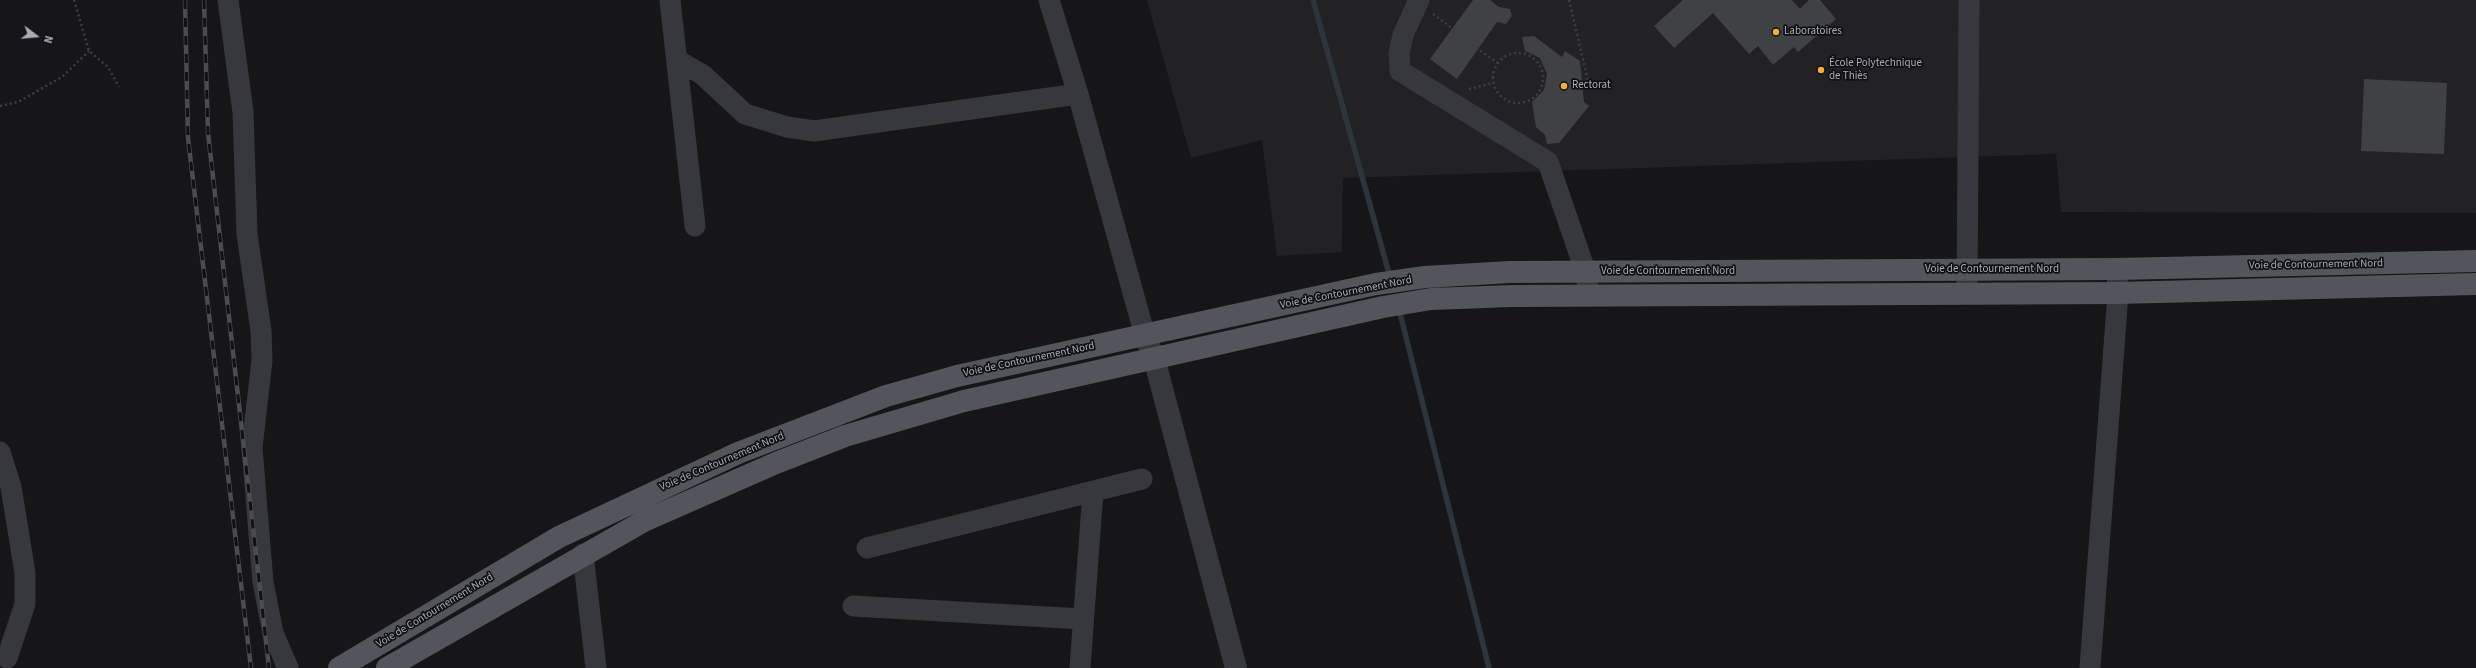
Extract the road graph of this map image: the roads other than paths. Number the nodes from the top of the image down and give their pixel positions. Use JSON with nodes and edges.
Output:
{"nodes":[{"id":1,"x":228,"y":0,"type":"edge"},
{"id":2,"x":670,"y":0,"type":"edge"},
{"id":3,"x":1049,"y":0,"type":"edge"},
{"id":4,"x":1968,"y":0,"type":"edge"},
{"id":5,"x":1419,"y":2,"type":"edge"},
{"id":6,"x":677,"y":60,"type":"junction"},
{"id":7,"x":1078,"y":94,"type":"junction"},
{"id":8,"x":695,"y":226,"type":"dead end"},
{"id":9,"x":2476,"y":261,"type":"edge"},
{"id":10,"x":2117,"y":269,"type":"junction"},
{"id":11,"x":1967,"y":270,"type":"junction"},
{"id":12,"x":1586,"y":273,"type":"junction"},
{"id":13,"x":2476,"y":284,"type":"edge"},
{"id":14,"x":2118,"y":293,"type":"junction"},
{"id":15,"x":1967,"y":294,"type":"junction"},
{"id":16,"x":1589,"y":296,"type":"junction"},
{"id":17,"x":1145,"y":336,"type":"junction"},
{"id":18,"x":1154,"y":358,"type":"junction"},
{"id":19,"x":0,"y":452,"type":"edge"},
{"id":20,"x":1142,"y":479,"type":"dead end"},
{"id":21,"x":1093,"y":491,"type":"junction"},
{"id":22,"x":867,"y":548,"type":"dead end"},
{"id":23,"x":583,"y":554,"type":"junction"},
{"id":24,"x":853,"y":606,"type":"dead end"},
{"id":25,"x":1083,"y":619,"type":"junction"},
{"id":26,"x":5,"y":658,"type":"edge"},
{"id":27,"x":288,"y":668,"type":"edge"},
{"id":28,"x":339,"y":668,"type":"edge"},
{"id":29,"x":387,"y":668,"type":"edge"},
{"id":30,"x":596,"y":668,"type":"edge"},
{"id":31,"x":1080,"y":668,"type":"edge"},
{"id":32,"x":1236,"y":668,"type":"edge"},
{"id":33,"x":2090,"y":668,"type":"edge"}],
"edges":[{"from":1,"to":27,"type":"street"},
{"from":2,"to":6,"type":"street"},
{"from":3,"to":7,"type":"street"},
{"from":4,"to":11,"type":"street"},
{"from":5,"to":12,"type":"street"},
{"from":6,"to":7,"type":"street"},
{"from":6,"to":8,"type":"street"},
{"from":7,"to":17,"type":"street"},
{"from":9,"to":10,"type":"main road","name":"Voie de Contournement Nord"},
{"from":10,"to":11,"type":"main road","name":"Voie de Contournement Nord"},
{"from":10,"to":14,"type":"street"},
{"from":11,"to":12,"type":"main road","name":"Voie de Contournement Nord"},
{"from":11,"to":15,"type":"street"},
{"from":12,"to":16,"type":"street"},
{"from":12,"to":17,"type":"main road","name":"Voie de Contournement Nord"},
{"from":13,"to":14,"type":"main road","name":"Voie de Contournement Nord"},
{"from":14,"to":15,"type":"main road","name":"Voie de Contournement Nord"},
{"from":14,"to":33,"type":"street"},
{"from":15,"to":16,"type":"main road","name":"Voie de Contournement Nord"},
{"from":16,"to":18,"type":"main road","name":"Voie de Contournement Nord"},
{"from":17,"to":18,"type":"street"},
{"from":17,"to":28,"type":"main road","name":"Voie de Contournement Nord"},
{"from":18,"to":23,"type":"main road","name":"Voie de Contournement Nord"},
{"from":18,"to":32,"type":"street"},
{"from":19,"to":26,"type":"street"},
{"from":20,"to":21,"type":"street"},
{"from":21,"to":22,"type":"street"},
{"from":21,"to":25,"type":"street"},
{"from":23,"to":29,"type":"main road","name":"Voie de Contournement Nord"},
{"from":23,"to":30,"type":"street"},
{"from":24,"to":25,"type":"street"},
{"from":25,"to":31,"type":"street"}]}
